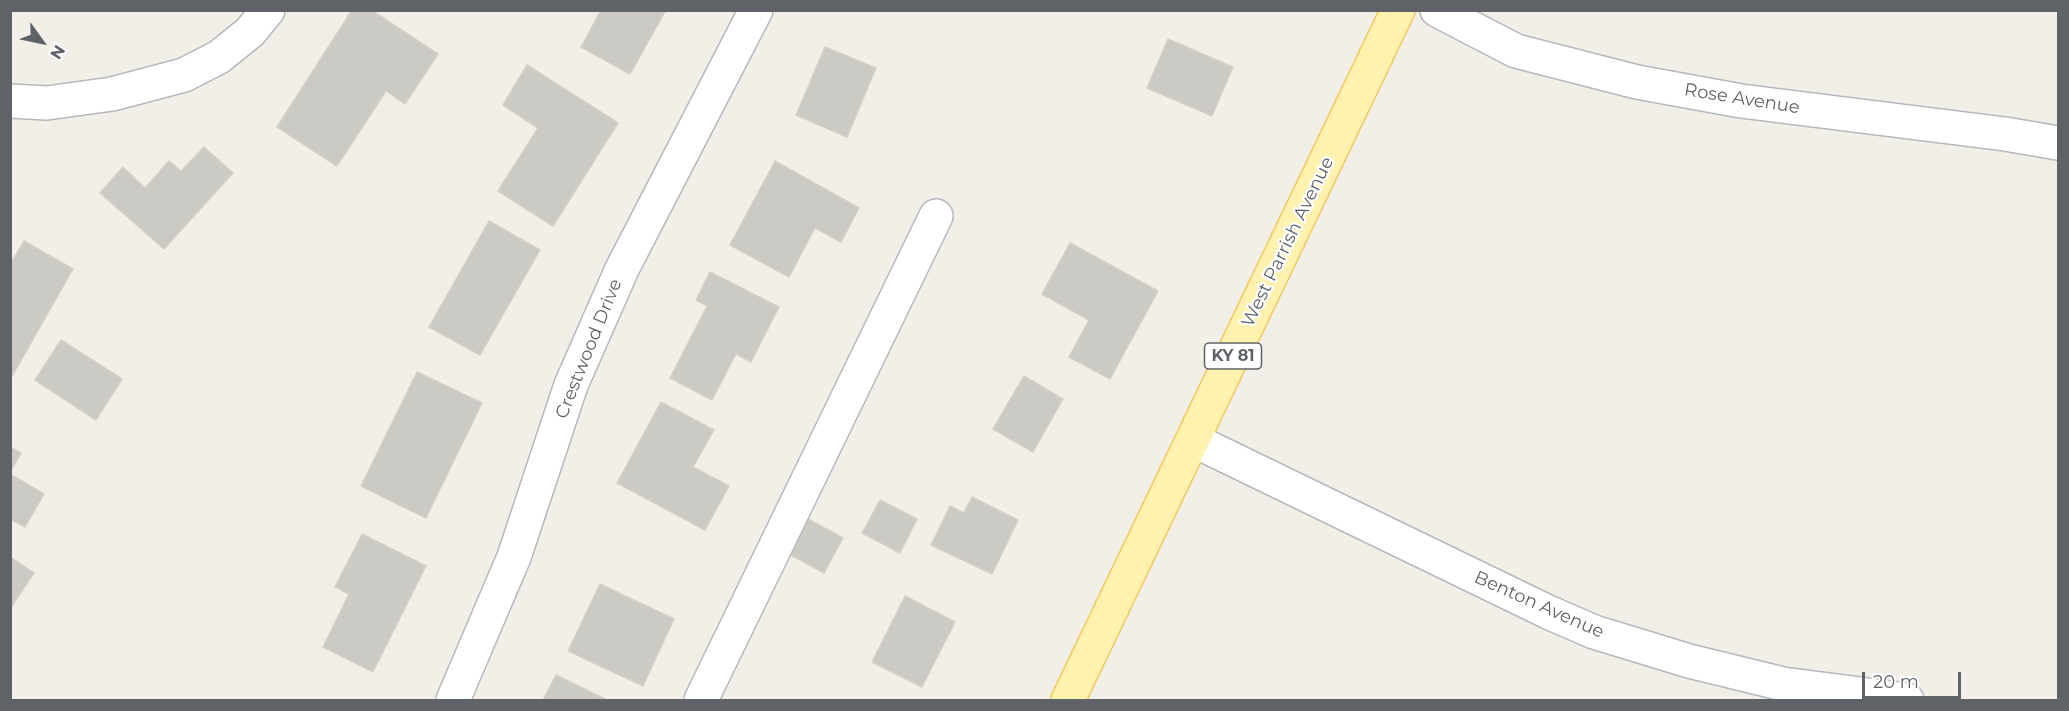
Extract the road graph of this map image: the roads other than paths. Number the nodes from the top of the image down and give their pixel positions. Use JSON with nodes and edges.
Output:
{"nodes":[{"id":1,"x":268,"y":10,"type":"edge"},
{"id":2,"x":756,"y":10,"type":"edge"},
{"id":3,"x":1398,"y":10,"type":"edge"},
{"id":4,"x":1437,"y":10,"type":"edge"},
{"id":5,"x":10,"y":101,"type":"edge"},
{"id":6,"x":2058,"y":142,"type":"edge"},
{"id":7,"x":936,"y":216,"type":"dead end"},
{"id":8,"x":1193,"y":440,"type":"junction"},
{"id":9,"x":453,"y":700,"type":"edge"},
{"id":10,"x":701,"y":700,"type":"edge"},
{"id":11,"x":1068,"y":700,"type":"edge"},
{"id":12,"x":1907,"y":700,"type":"edge"}],
"edges":[{"from":1,"to":5,"type":"street"},
{"from":2,"to":9,"type":"street","name":"Crestwood Drive"},
{"from":3,"to":8,"type":"main road","name":"West Parrish Avenue","number":"KY 81"},
{"from":4,"to":6,"type":"street","name":"Rose Avenue"},
{"from":7,"to":10,"type":"street"},
{"from":8,"to":11,"type":"main road","name":"West Parrish Avenue","number":"KY 81"},
{"from":8,"to":12,"type":"street","name":"Benton Avenue"}]}
